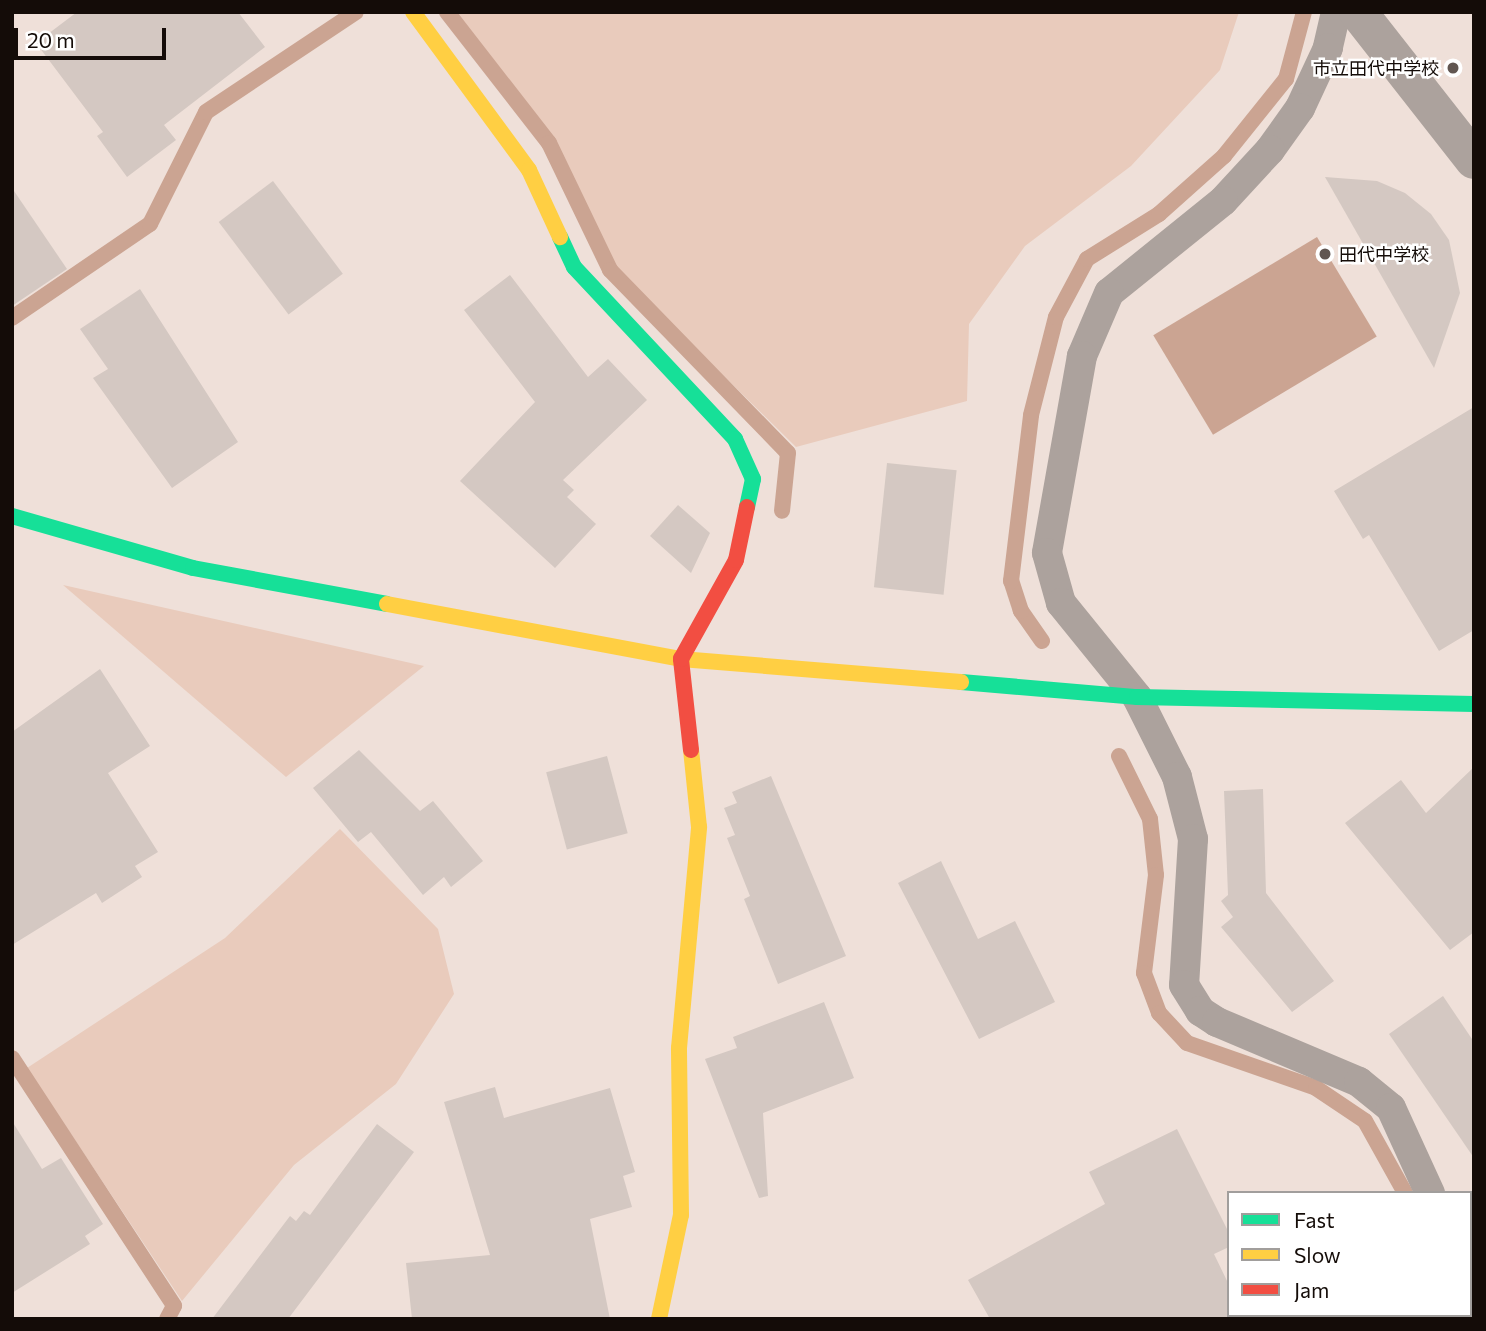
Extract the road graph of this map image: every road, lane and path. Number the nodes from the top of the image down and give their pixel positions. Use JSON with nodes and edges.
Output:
{"nodes":[{"id":1,"x":413,"y":12,"type":"edge"},
{"id":2,"x":1336,"y":12,"type":"edge"},
{"id":3,"x":1357,"y":12,"type":"edge"},
{"id":4,"x":1474,"y":160,"type":"edge"},
{"id":5,"x":12,"y":516,"type":"edge"},
{"id":6,"x":681,"y":659,"type":"junction"},
{"id":7,"x":1138,"y":697,"type":"junction"},
{"id":8,"x":1474,"y":704,"type":"edge"},
{"id":9,"x":1429,"y":1191,"type":"edge"},
{"id":10,"x":659,"y":1319,"type":"edge"}],
"edges":[{"from":1,"to":6,"type":"street"},
{"from":2,"to":7,"type":"lane"},
{"from":3,"to":4,"type":"street"},
{"from":5,"to":6,"type":"street"},
{"from":6,"to":7,"type":"street"},
{"from":6,"to":10,"type":"street"},
{"from":7,"to":8,"type":"street"},
{"from":7,"to":9,"type":"lane"}]}
